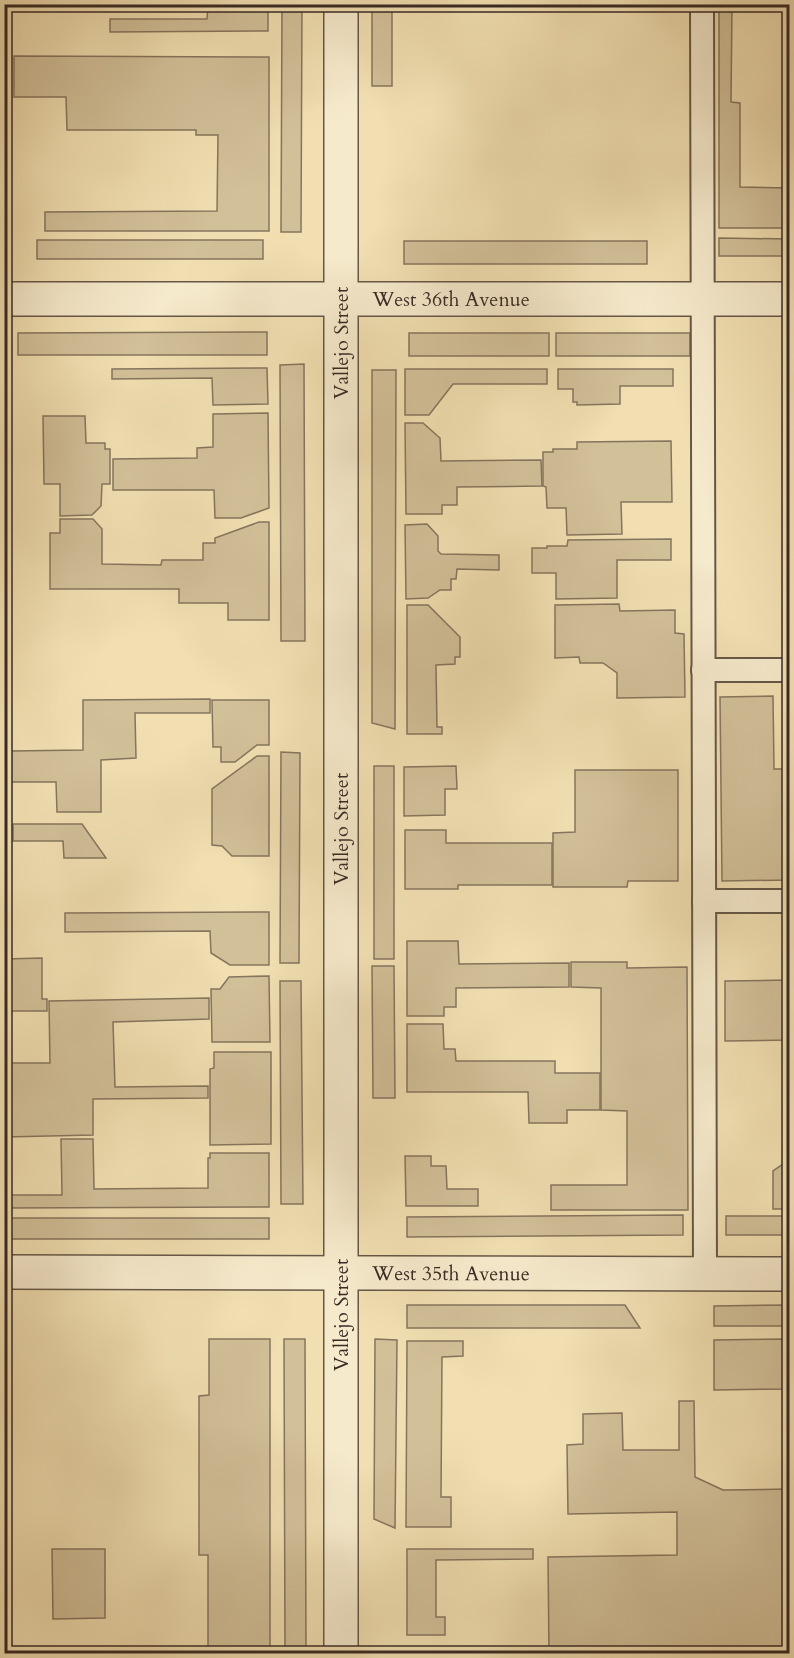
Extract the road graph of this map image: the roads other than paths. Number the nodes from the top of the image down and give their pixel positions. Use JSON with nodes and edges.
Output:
{"nodes":[{"id":1,"x":341,"y":4,"type":"edge"},
{"id":2,"x":702,"y":4,"type":"edge"},
{"id":3,"x":4,"y":298,"type":"edge"},
{"id":4,"x":341,"y":298,"type":"junction"},
{"id":5,"x":702,"y":298,"type":"junction"},
{"id":6,"x":789,"y":298,"type":"edge"},
{"id":7,"x":703,"y":670,"type":"junction"},
{"id":8,"x":789,"y":670,"type":"edge"},
{"id":9,"x":704,"y":901,"type":"junction"},
{"id":10,"x":789,"y":901,"type":"edge"},
{"id":11,"x":4,"y":1272,"type":"edge"},
{"id":12,"x":341,"y":1273,"type":"junction"},
{"id":13,"x":705,"y":1274,"type":"junction"},
{"id":14,"x":789,"y":1274,"type":"edge"},
{"id":15,"x":341,"y":1653,"type":"edge"}],
"edges":[{"from":1,"to":4,"type":"street","name":"Vallejo Street"},
{"from":2,"to":5,"type":"lane"},
{"from":3,"to":4,"type":"street","name":"West 36th Avenue"},
{"from":4,"to":5,"type":"street","name":"West 36th Avenue"},
{"from":4,"to":12,"type":"street","name":"Vallejo Street"},
{"from":5,"to":6,"type":"street","name":"West 36th Avenue"},
{"from":5,"to":7,"type":"lane"},
{"from":7,"to":8,"type":"lane"},
{"from":7,"to":9,"type":"lane"},
{"from":9,"to":10,"type":"lane"},
{"from":9,"to":13,"type":"lane"},
{"from":11,"to":12,"type":"street","name":"West 35th Avenue"},
{"from":12,"to":13,"type":"street","name":"West 35th Avenue"},
{"from":12,"to":15,"type":"street","name":"Vallejo Street"},
{"from":13,"to":14,"type":"street","name":"West 35th Avenue"}]}
